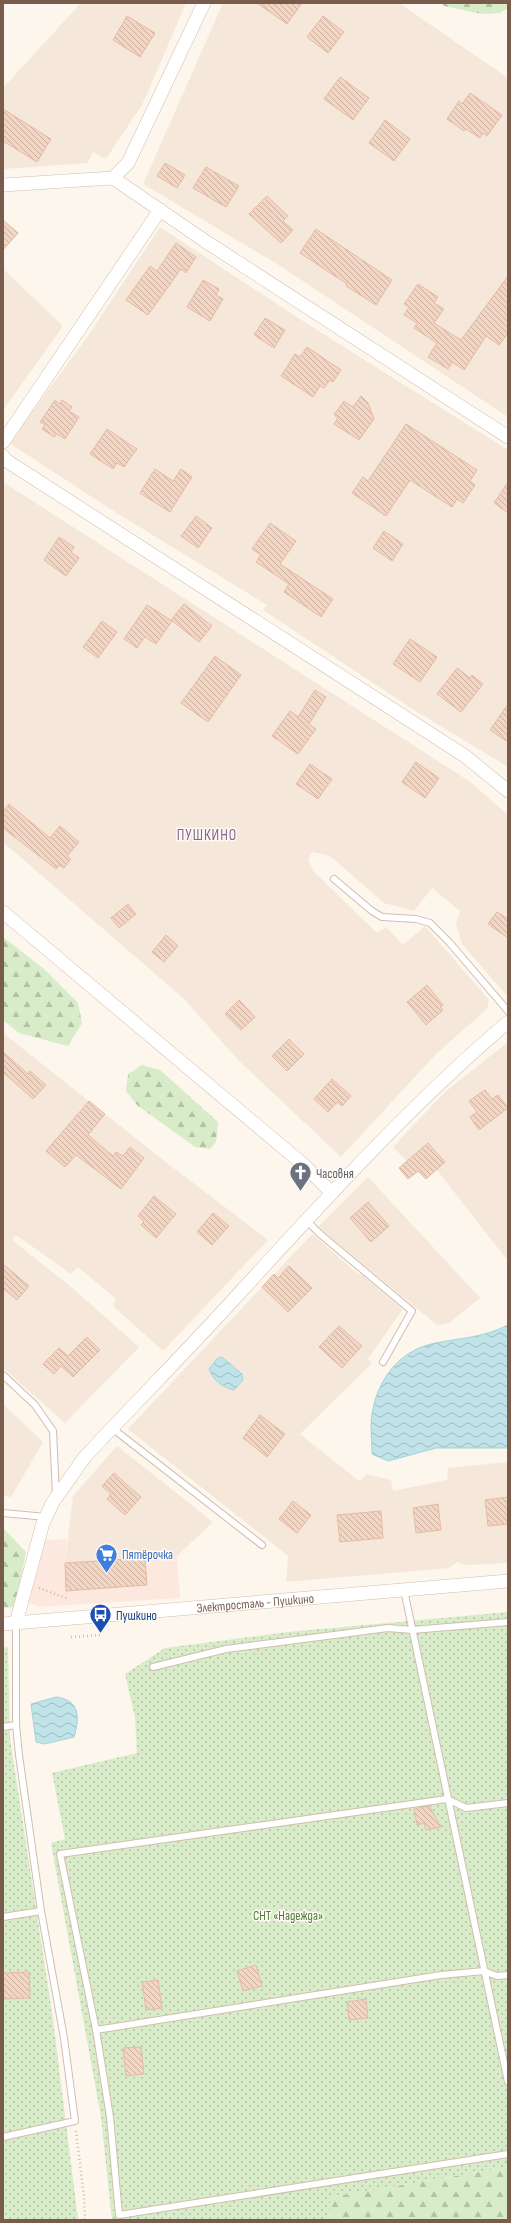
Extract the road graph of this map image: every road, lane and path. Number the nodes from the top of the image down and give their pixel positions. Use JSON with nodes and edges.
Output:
{"nodes":[{"id":1,"x":204,"y":3,"type":"edge"},
{"id":2,"x":113,"y":178,"type":"junction"},
{"id":3,"x":3,"y":185,"type":"edge"},
{"id":4,"x":160,"y":210,"type":"junction"},
{"id":5,"x":508,"y":437,"type":"edge"},
{"id":6,"x":3,"y":442,"type":"edge"},
{"id":7,"x":3,"y":456,"type":"edge"},
{"id":8,"x":508,"y":791,"type":"edge"},
{"id":9,"x":334,"y":879,"type":"dead end"},
{"id":10,"x":3,"y":912,"type":"edge"},
{"id":11,"x":508,"y":1011,"type":"edge"},
{"id":12,"x":508,"y":1022,"type":"edge"},
{"id":13,"x":332,"y":1193,"type":"junction"},
{"id":14,"x":306,"y":1220,"type":"junction"},
{"id":15,"x":383,"y":1362,"type":"dead end"},
{"id":16,"x":3,"y":1375,"type":"edge"},
{"id":17,"x":112,"y":1428,"type":"junction"},
{"id":18,"x":56,"y":1498,"type":"junction"},
{"id":19,"x":3,"y":1513,"type":"edge"},
{"id":20,"x":46,"y":1517,"type":"junction"},
{"id":21,"x":262,"y":1545,"type":"dead end"},
{"id":22,"x":508,"y":1581,"type":"edge"},
{"id":23,"x":26,"y":1583,"type":"junction"},
{"id":24,"x":404,"y":1590,"type":"junction"},
{"id":25,"x":69,"y":1598,"type":"dead end"},
{"id":26,"x":508,"y":1622,"type":"edge"},
{"id":27,"x":9,"y":1624,"type":"edge"},
{"id":28,"x":412,"y":1630,"type":"junction"},
{"id":29,"x":100,"y":1635,"type":"dead end"},
{"id":30,"x":71,"y":1637,"type":"dead end"},
{"id":31,"x":153,"y":1667,"type":"dead end"},
{"id":32,"x":16,"y":1725,"type":"junction"},
{"id":33,"x":3,"y":1727,"type":"edge"},
{"id":34,"x":447,"y":1800,"type":"junction"},
{"id":35,"x":508,"y":1803,"type":"edge"},
{"id":36,"x":41,"y":1911,"type":"junction"},
{"id":37,"x":3,"y":1917,"type":"edge"},
{"id":38,"x":484,"y":1971,"type":"junction"},
{"id":39,"x":508,"y":1975,"type":"edge"},
{"id":40,"x":96,"y":2030,"type":"junction"},
{"id":41,"x":508,"y":2082,"type":"edge"},
{"id":42,"x":74,"y":2121,"type":"junction"},
{"id":43,"x":3,"y":2137,"type":"edge"},
{"id":44,"x":508,"y":2154,"type":"edge"},
{"id":45,"x":84,"y":2220,"type":"edge"}],
"edges":[{"from":1,"to":2,"type":"street"},
{"from":2,"to":3,"type":"street"},
{"from":2,"to":4,"type":"street"},
{"from":4,"to":5,"type":"street"},
{"from":4,"to":6,"type":"street"},
{"from":7,"to":8,"type":"street"},
{"from":9,"to":11,"type":"lane"},
{"from":10,"to":13,"type":"street"},
{"from":12,"to":13,"type":"street"},
{"from":13,"to":14,"type":"street"},
{"from":14,"to":15,"type":"lane"},
{"from":14,"to":17,"type":"street"},
{"from":16,"to":18,"type":"lane"},
{"from":17,"to":18,"type":"street"},
{"from":17,"to":21,"type":"lane"},
{"from":18,"to":20,"type":"street"},
{"from":19,"to":20,"type":"lane"},
{"from":20,"to":23,"type":"street"},
{"from":22,"to":24,"type":"street","name":"Электросталь - Пушкино"},
{"from":23,"to":25,"type":"path"},
{"from":23,"to":27,"type":"street"},
{"from":24,"to":27,"type":"street","name":"Электросталь - Пушкино"},
{"from":24,"to":28,"type":"lane"},
{"from":26,"to":28,"type":"lane"},
{"from":27,"to":32,"type":"lane"},
{"from":28,"to":31,"type":"lane"},
{"from":28,"to":34,"type":"lane"},
{"from":29,"to":30,"type":"path"},
{"from":32,"to":33,"type":"lane"},
{"from":32,"to":36,"type":"lane"},
{"from":34,"to":35,"type":"lane"},
{"from":34,"to":38,"type":"lane"},
{"from":34,"to":40,"type":"lane"},
{"from":36,"to":37,"type":"lane"},
{"from":36,"to":42,"type":"lane"},
{"from":38,"to":39,"type":"lane"},
{"from":38,"to":40,"type":"lane"},
{"from":38,"to":41,"type":"lane"},
{"from":40,"to":44,"type":"lane"},
{"from":42,"to":43,"type":"lane"},
{"from":42,"to":45,"type":"path"}]}
